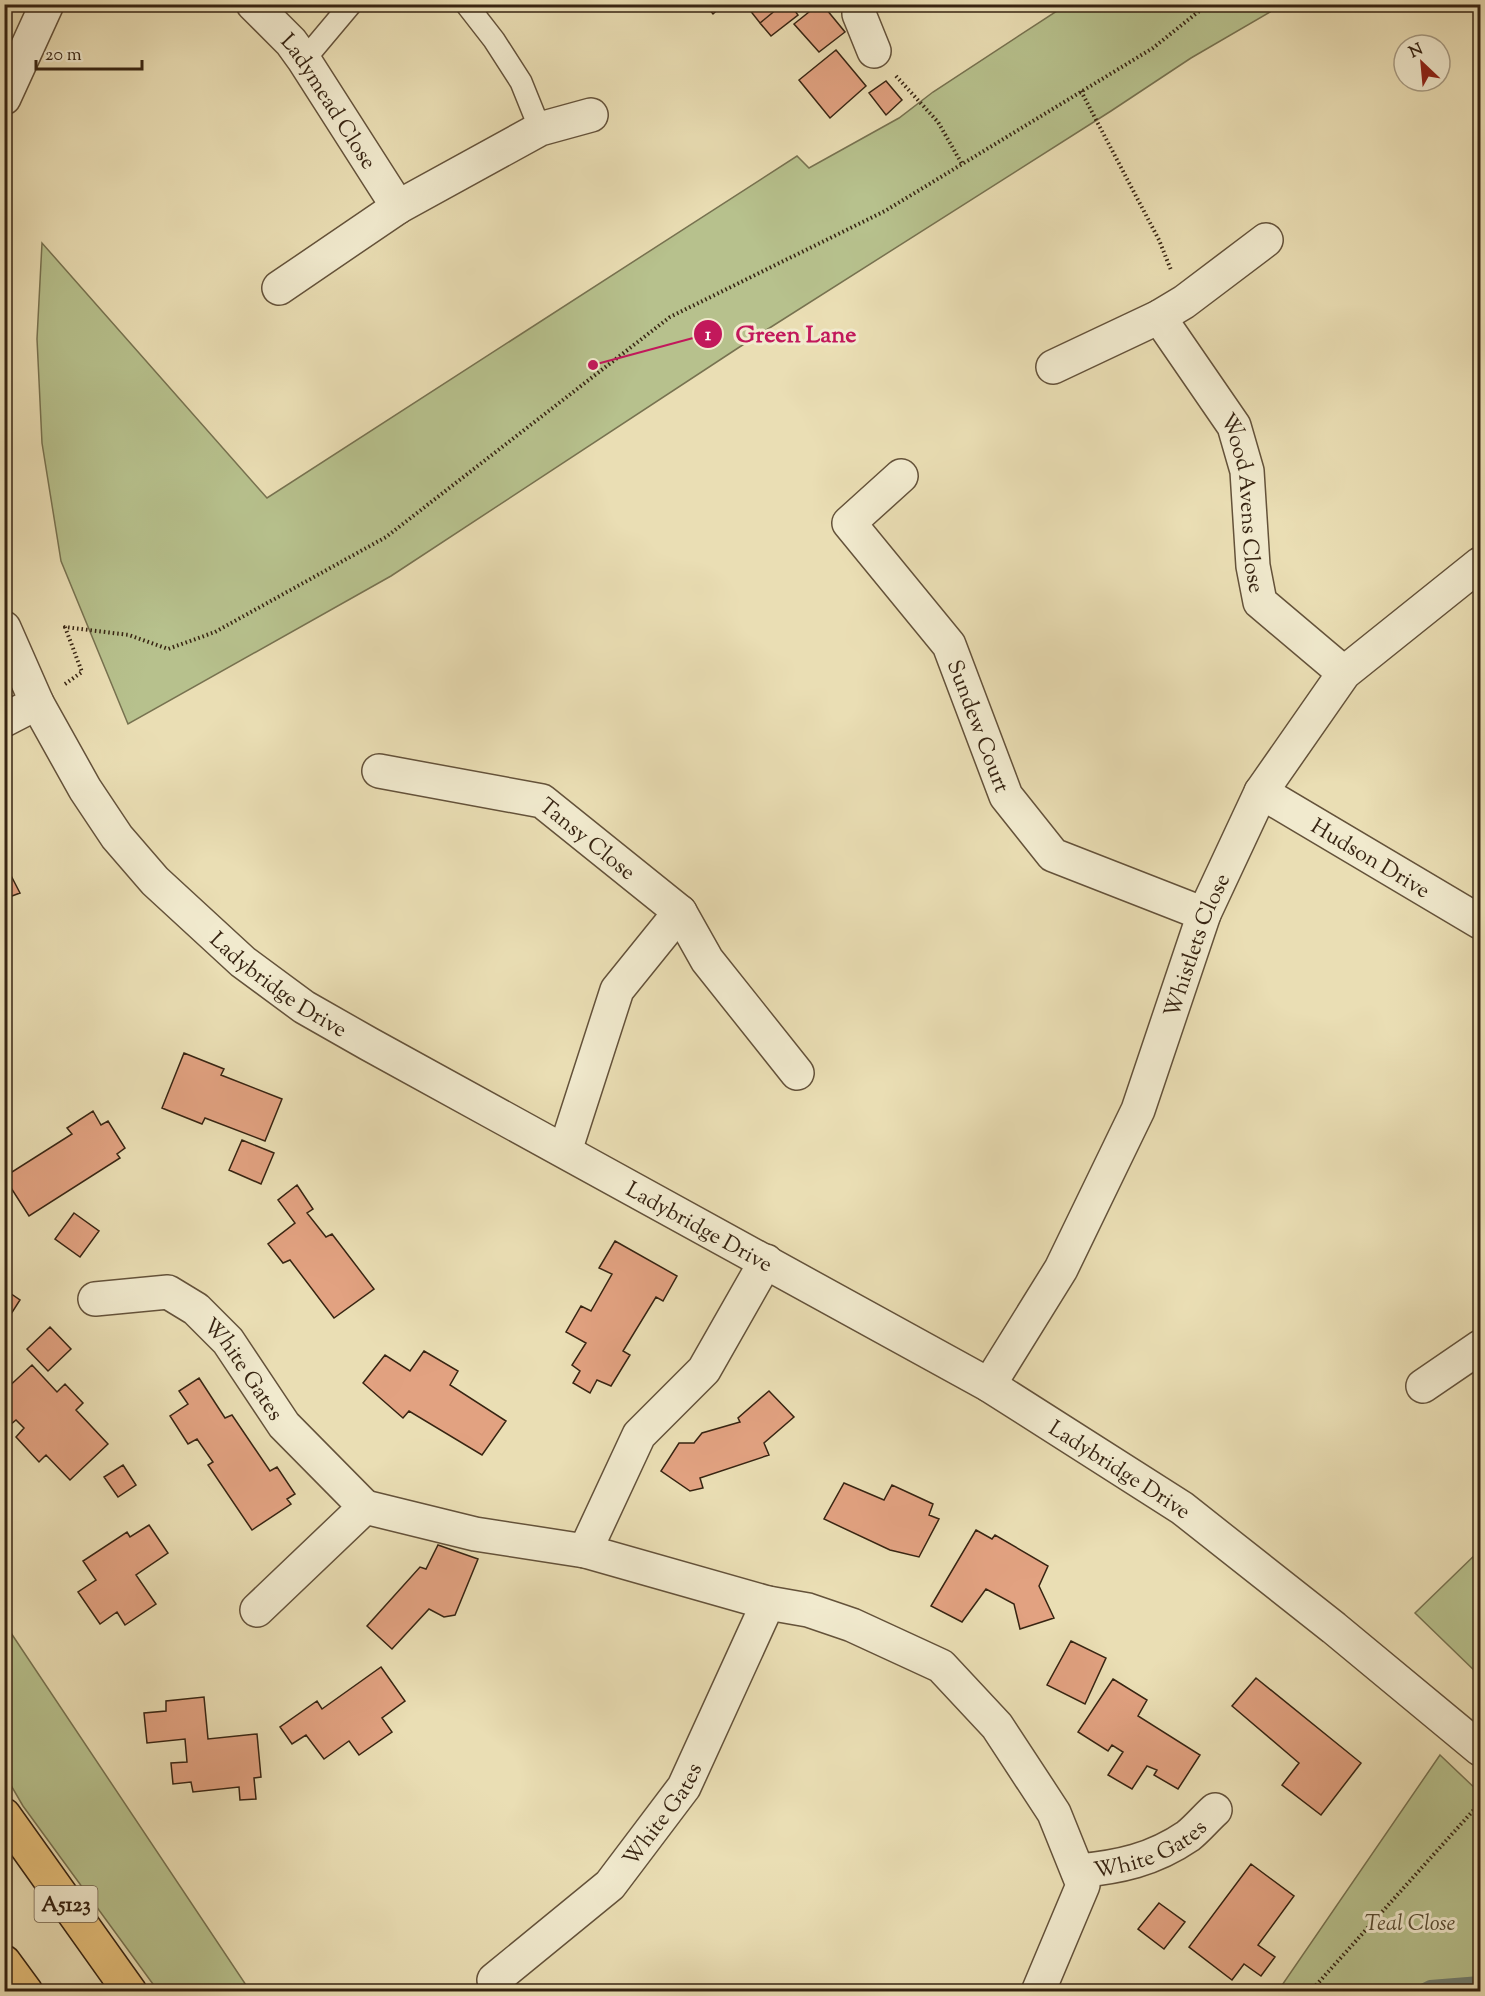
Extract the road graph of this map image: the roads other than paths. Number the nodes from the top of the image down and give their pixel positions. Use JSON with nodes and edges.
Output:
{"nodes":[{"id":1,"x":47,"y":4,"type":"edge"},
{"id":2,"x":253,"y":4,"type":"edge"},
{"id":3,"x":351,"y":4,"type":"edge"},
{"id":4,"x":466,"y":4,"type":"edge"},
{"id":5,"x":860,"y":4,"type":"edge"},
{"id":6,"x":874,"y":51,"type":"road end"},
{"id":7,"x":304,"y":60,"type":"junction"},
{"id":8,"x":4,"y":98,"type":"edge"},
{"id":9,"x":591,"y":115,"type":"dead end"},
{"id":10,"x":540,"y":129,"type":"junction"},
{"id":11,"x":398,"y":207,"type":"junction"},
{"id":12,"x":1266,"y":240,"type":"dead end"},
{"id":13,"x":279,"y":288,"type":"dead end"},
{"id":14,"x":1172,"y":309,"type":"junction"},
{"id":15,"x":1053,"y":367,"type":"dead end"},
{"id":16,"x":901,"y":476,"type":"dead end"},
{"id":17,"x":1480,"y":564,"type":"edge"},
{"id":18,"x":4,"y":628,"type":"edge"},
{"id":19,"x":1344,"y":673,"type":"junction"},
{"id":20,"x":37,"y":703,"type":"junction"},
{"id":21,"x":4,"y":720,"type":"edge"},
{"id":22,"x":379,"y":771,"type":"dead end"},
{"id":23,"x":1261,"y":792,"type":"junction"},
{"id":24,"x":680,"y":912,"type":"junction"},
{"id":25,"x":1204,"y":914,"type":"junction"},
{"id":26,"x":1480,"y":922,"type":"edge"},
{"id":27,"x":797,"y":1073,"type":"dead end"},
{"id":28,"x":564,"y":1151,"type":"junction"},
{"id":29,"x":766,"y":1261,"type":"junction"},
{"id":30,"x":95,"y":1299,"type":"dead end"},
{"id":31,"x":1480,"y":1347,"type":"edge"},
{"id":32,"x":989,"y":1385,"type":"junction"},
{"id":33,"x":1423,"y":1386,"type":"dead end"},
{"id":34,"x":365,"y":1507,"type":"junction"},
{"id":35,"x":585,"y":1551,"type":"junction"},
{"id":36,"x":768,"y":1603,"type":"junction"},
{"id":37,"x":256,"y":1610,"type":"dead end"},
{"id":38,"x":1480,"y":1749,"type":"edge"},
{"id":39,"x":1215,"y":1810,"type":"dead end"},
{"id":40,"x":4,"y":1815,"type":"edge"},
{"id":41,"x":1078,"y":1871,"type":"junction"},
{"id":42,"x":4,"y":1962,"type":"edge"},
{"id":43,"x":494,"y":1980,"type":"dead end"},
{"id":44,"x":26,"y":1992,"type":"edge"},
{"id":45,"x":129,"y":1992,"type":"edge"},
{"id":46,"x":1038,"y":1992,"type":"edge"}],
"edges":[{"from":1,"to":8,"type":"street"},
{"from":2,"to":7,"type":"street","name":"Ladymead Close"},
{"from":3,"to":7,"type":"lane"},
{"from":4,"to":10,"type":"lane"},
{"from":5,"to":6,"type":"street"},
{"from":7,"to":11,"type":"street","name":"Ladymead Close"},
{"from":9,"to":10,"type":"street"},
{"from":10,"to":11,"type":"street"},
{"from":11,"to":13,"type":"street"},
{"from":12,"to":14,"type":"street"},
{"from":14,"to":15,"type":"street"},
{"from":14,"to":19,"type":"street","name":"Wood Avens Close"},
{"from":16,"to":25,"type":"street","name":"Sundew Court"},
{"from":17,"to":19,"type":"street","name":"Whistlets Close"},
{"from":18,"to":20,"type":"street","name":"Ladybridge Drive"},
{"from":19,"to":23,"type":"street","name":"Whistlets Close"},
{"from":20,"to":21,"type":"street"},
{"from":20,"to":28,"type":"street","name":"Ladybridge Drive"},
{"from":22,"to":24,"type":"street","name":"Tansy Close"},
{"from":23,"to":25,"type":"street","name":"Whistlets Close"},
{"from":23,"to":26,"type":"street","name":"Hudson Drive"},
{"from":24,"to":27,"type":"street","name":"Tansy Close"},
{"from":24,"to":28,"type":"street"},
{"from":25,"to":32,"type":"street","name":"Whistlets Close"},
{"from":28,"to":29,"type":"street","name":"Ladybridge Drive"},
{"from":29,"to":32,"type":"street","name":"Ladybridge Drive"},
{"from":29,"to":35,"type":"street"},
{"from":30,"to":34,"type":"street","name":"White Gates"},
{"from":31,"to":33,"type":"street"},
{"from":32,"to":38,"type":"street","name":"Ladybridge Drive"},
{"from":34,"to":35,"type":"street","name":"White Gates"},
{"from":34,"to":37,"type":"street"},
{"from":35,"to":36,"type":"street","name":"White Gates"},
{"from":36,"to":41,"type":"street","name":"White Gates"},
{"from":36,"to":43,"type":"street","name":"White Gates"},
{"from":39,"to":41,"type":"street","name":"White Gates"},
{"from":40,"to":45,"type":"highway","number":"A5123"},
{"from":41,"to":46,"type":"street","name":"White Gates"},
{"from":42,"to":44,"type":"highway"}]}
